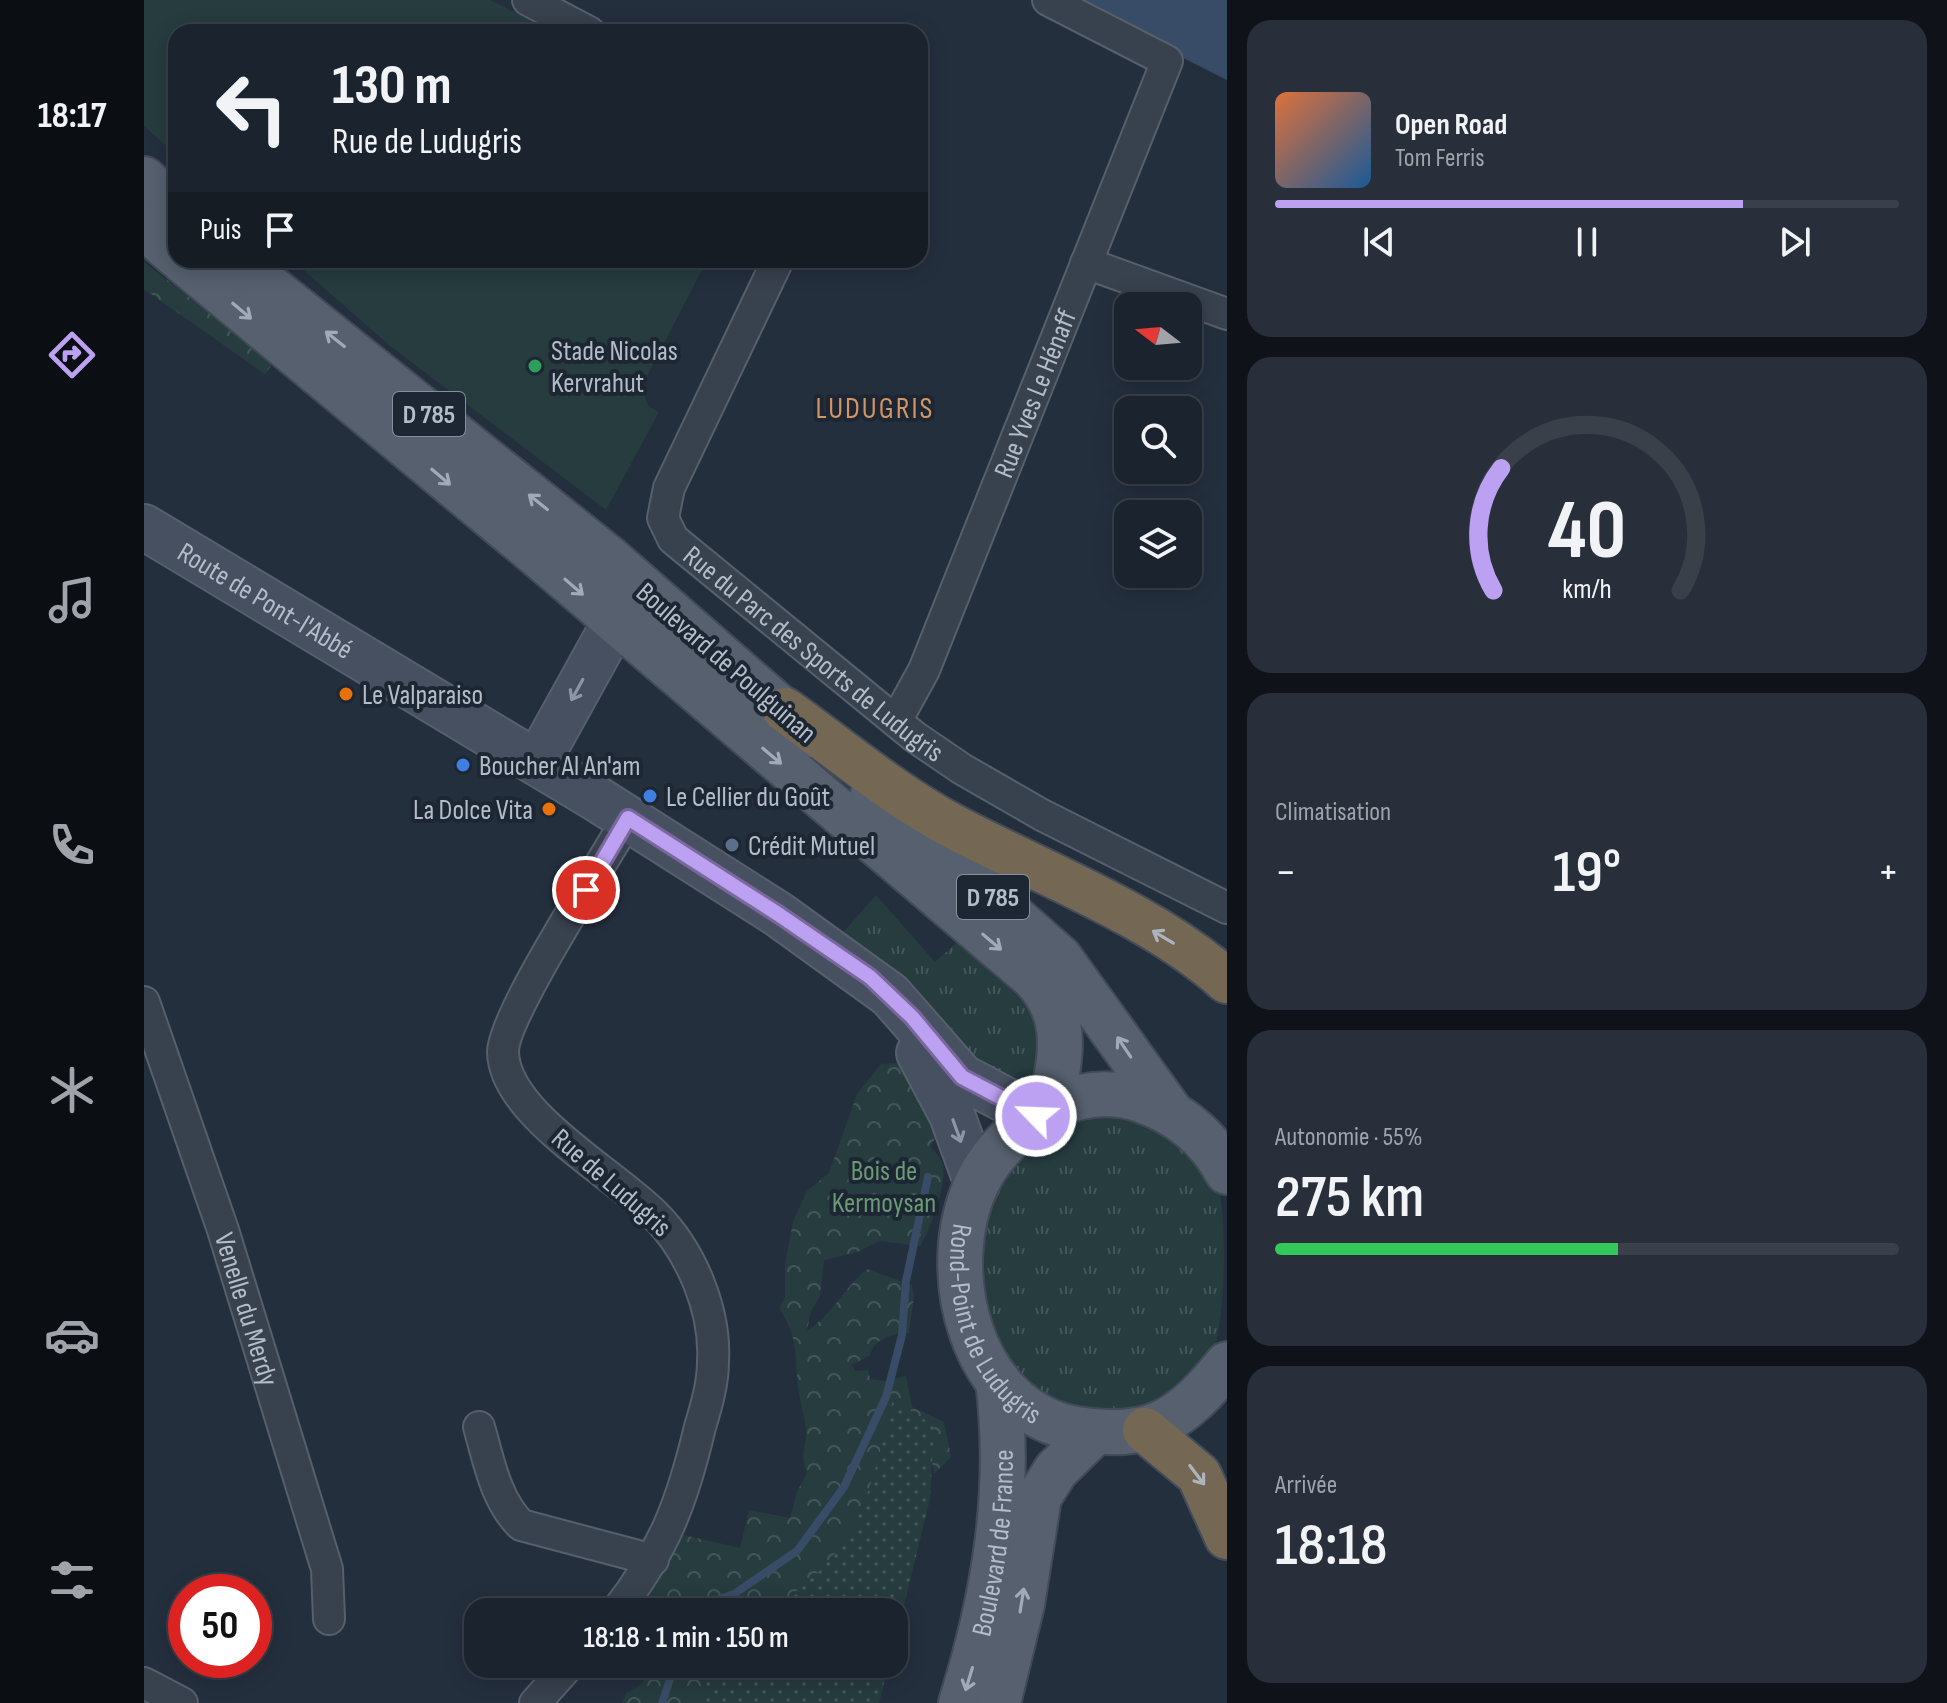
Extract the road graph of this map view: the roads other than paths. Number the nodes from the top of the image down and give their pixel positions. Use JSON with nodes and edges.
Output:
{"nodes":[{"id":1,"x":528,"y":0,"type":"edge"},
{"id":2,"x":1048,"y":0,"type":"edge"},
{"id":3,"x":574,"y":24,"type":"edge"},
{"id":4,"x":144,"y":179,"type":"edge"},
{"id":5,"x":168,"y":200,"type":"edge"},
{"id":6,"x":144,"y":227,"type":"edge"},
{"id":7,"x":168,"y":248,"type":"edge"},
{"id":8,"x":1086,"y":263,"type":"junction"},
{"id":9,"x":192,"y":268,"type":"edge"},
{"id":10,"x":246,"y":268,"type":"edge"},
{"id":11,"x":774,"y":268,"type":"edge"},
{"id":12,"x":1227,"y":314,"type":"edge"},
{"id":13,"x":144,"y":527,"type":"edge"},
{"id":14,"x":615,"y":622,"type":"junction"},
{"id":15,"x":785,"y":710,"type":"junction"},
{"id":16,"x":896,"y":721,"type":"junction"},
{"id":17,"x":537,"y":763,"type":"junction"},
{"id":18,"x":628,"y":818,"type":"junction"},
{"id":19,"x":1227,"y":908,"type":"edge"},
{"id":20,"x":834,"y":954,"type":"junction"},
{"id":21,"x":1227,"y":981,"type":"edge"},
{"id":22,"x":144,"y":1002,"type":"edge"},
{"id":23,"x":1043,"y":1111,"type":"junction"},
{"id":24,"x":1199,"y":1126,"type":"edge"},
{"id":25,"x":1227,"y":1172,"type":"edge"},
{"id":26,"x":977,"y":1184,"type":"junction"},
{"id":27,"x":1227,"y":1364,"type":"edge"},
{"id":28,"x":998,"y":1381,"type":"junction"},
{"id":29,"x":479,"y":1427,"type":"dead end"},
{"id":30,"x":1145,"y":1430,"type":"junction"},
{"id":31,"x":1095,"y":1432,"type":"junction"},
{"id":32,"x":1227,"y":1537,"type":"edge"},
{"id":33,"x":653,"y":1560,"type":"junction"},
{"id":34,"x":626,"y":1598,"type":"edge"},
{"id":35,"x":329,"y":1619,"type":"dead end"},
{"id":36,"x":557,"y":1678,"type":"edge"},
{"id":37,"x":144,"y":1683,"type":"edge"},
{"id":38,"x":182,"y":1703,"type":"edge"},
{"id":39,"x":535,"y":1703,"type":"edge"},
{"id":40,"x":961,"y":1703,"type":"edge"},
{"id":41,"x":998,"y":1703,"type":"edge"}],
"edges":[{"from":1,"to":3,"type":"street"},
{"from":2,"to":8,"type":"street","name":"Rue Yves Le Hénaff"},
{"from":4,"to":5,"type":"main road"},
{"from":6,"to":7,"type":"main road"},
{"from":8,"to":12,"type":"street"},
{"from":8,"to":16,"type":"street","name":"Rue Yves Le Hénaff"},
{"from":9,"to":14,"type":"main road","name":"Boulevard de Poulguinan","number":"D 785","one_way":true},
{"from":15,"to":10,"type":"main road","name":"Boulevard de Poulguinan","number":"D 785","one_way":true},
{"from":11,"to":16,"type":"street","name":"Rue du Parc des Sports de Ludugris"},
{"from":13,"to":17,"type":"main road","name":"Route de Pont-l'Abbé"},
{"from":14,"to":17,"type":"main road","one_way":true},
{"from":14,"to":23,"type":"main road","name":"Boulevard de Poulguinan","number":"D 785","one_way":true},
{"from":21,"to":15,"type":"highway","number":"D 785","one_way":true},
{"from":24,"to":15,"type":"main road","name":"Boulevard de Poulguinan","number":"D 785","one_way":true},
{"from":16,"to":19,"type":"street","name":"Rue du Parc des Sports de Ludugris"},
{"from":17,"to":18,"type":"main road","name":"Route de Pont-l'Abbé"},
{"from":18,"to":20,"type":"main road","name":"Route de Pont-l'Abbé"},
{"from":18,"to":33,"type":"street","name":"Rue de Ludugris"},
{"from":20,"to":23,"type":"main road","name":"Route de Pont-l'Abbé"},
{"from":20,"to":26,"type":"main road","name":"Route de Pont-l'Abbé","one_way":true},
{"from":22,"to":35,"type":"street","name":"Venelle du Merdy"},
{"from":23,"to":24,"type":"main road","name":"Rond-Point de Ludugris"},
{"from":23,"to":26,"type":"main road","name":"Rond-Point de Ludugris"},
{"from":24,"to":25,"type":"main road"},
{"from":26,"to":28,"type":"main road","name":"Rond-Point de Ludugris"},
{"from":27,"to":30,"type":"main road","name":"Rond-Point de Ludugris"},
{"from":28,"to":31,"type":"main road","name":"Rond-Point de Ludugris"},
{"from":28,"to":40,"type":"main road","name":"Boulevard de France","one_way":true},
{"from":29,"to":33,"type":"street"},
{"from":30,"to":31,"type":"main road","name":"Rond-Point de Ludugris"},
{"from":30,"to":32,"type":"highway","one_way":true},
{"from":41,"to":31,"type":"main road","name":"Boulevard de France","one_way":true},
{"from":33,"to":34,"type":"street","name":"Rue de Ludugris"},
{"from":36,"to":39,"type":"street"},
{"from":37,"to":38,"type":"street"}]}
